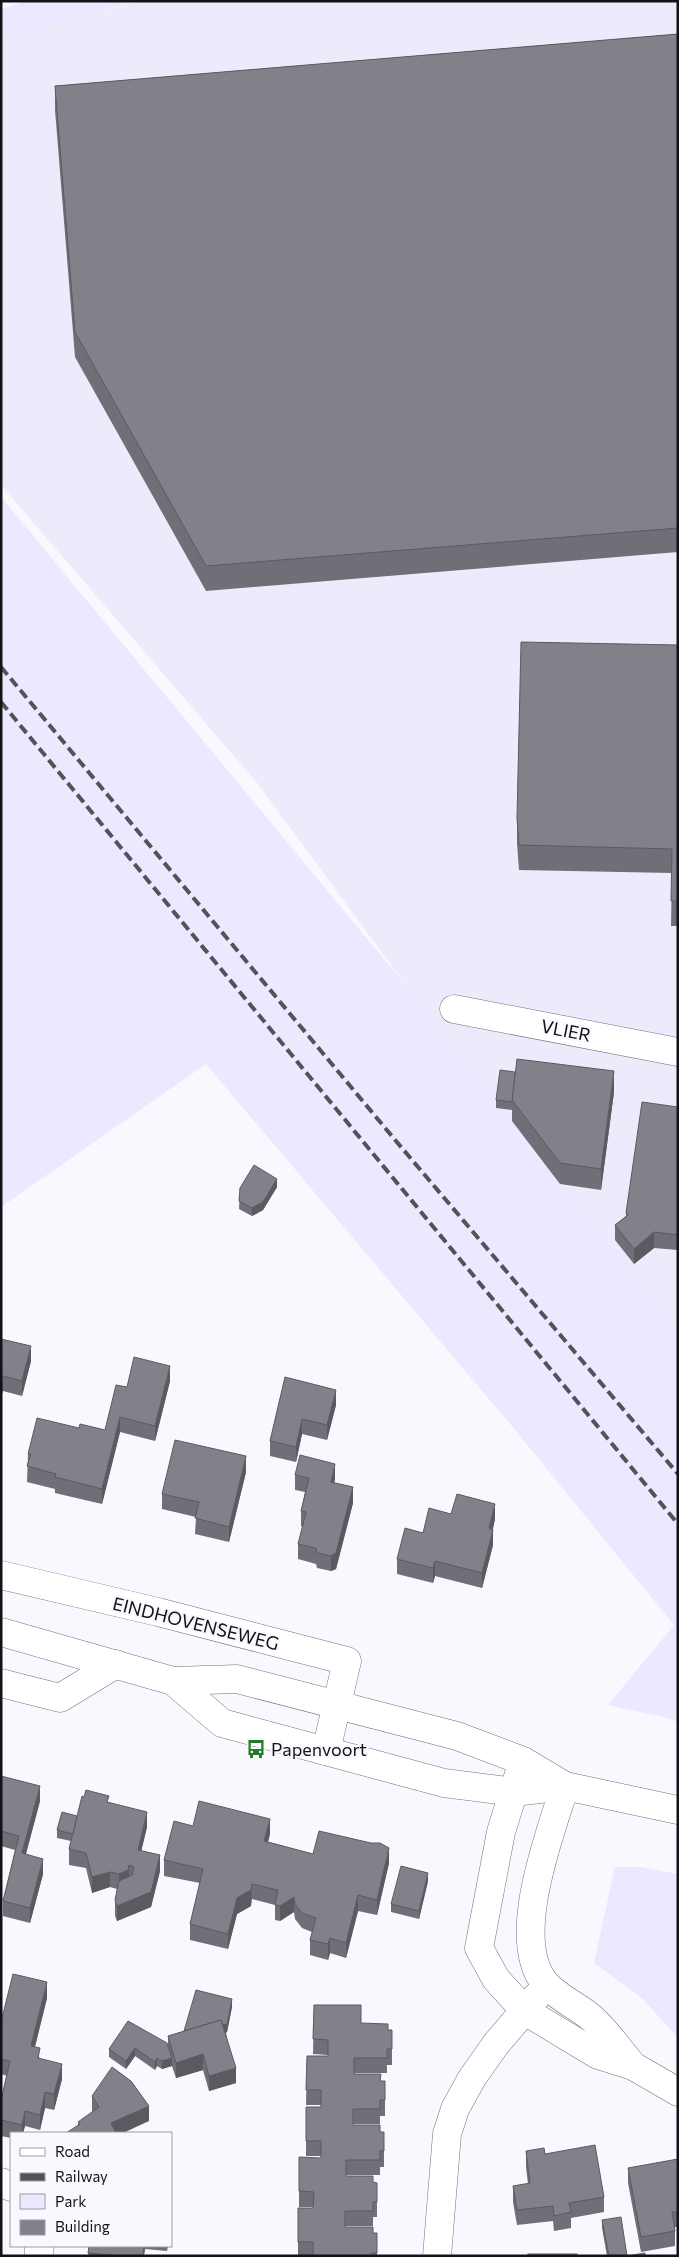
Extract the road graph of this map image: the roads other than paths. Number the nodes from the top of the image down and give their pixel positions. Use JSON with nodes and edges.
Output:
{"nodes":[{"id":1,"x":454,"y":1009,"type":"dead end"},
{"id":2,"x":678,"y":1052,"type":"edge"},
{"id":3,"x":1,"y":1575,"type":"edge"},
{"id":4,"x":1,"y":1632,"type":"edge"},
{"id":5,"x":116,"y":1664,"type":"junction"},
{"id":6,"x":173,"y":1681,"type":"junction"},
{"id":7,"x":1,"y":1683,"type":"edge"},
{"id":8,"x":337,"y":1705,"type":"junction"},
{"id":9,"x":326,"y":1751,"type":"junction"},
{"id":10,"x":523,"y":1761,"type":"junction"},
{"id":11,"x":565,"y":1786,"type":"junction"},
{"id":12,"x":514,"y":1792,"type":"junction"},
{"id":13,"x":678,"y":1810,"type":"edge"},
{"id":14,"x":545,"y":1983,"type":"junction"},
{"id":15,"x":525,"y":2011,"type":"junction"},
{"id":16,"x":633,"y":2066,"type":"junction"},
{"id":17,"x":678,"y":2092,"type":"edge"},
{"id":18,"x":437,"y":2256,"type":"edge"}],
"edges":[{"from":1,"to":2,"type":"street","name":"VLIER"},
{"from":3,"to":8,"type":"street","name":"EINDHOVENSEWEG"},
{"from":4,"to":5,"type":"street"},
{"from":5,"to":6,"type":"street"},
{"from":5,"to":7,"type":"street"},
{"from":6,"to":8,"type":"street"},
{"from":6,"to":9,"type":"street"},
{"from":8,"to":9,"type":"street","name":"EINDHOVENSEWEG"},
{"from":8,"to":10,"type":"street"},
{"from":9,"to":12,"type":"street"},
{"from":10,"to":11,"type":"street"},
{"from":10,"to":12,"type":"street"},
{"from":11,"to":12,"type":"street"},
{"from":11,"to":13,"type":"street"},
{"from":11,"to":14,"type":"street"},
{"from":12,"to":15,"type":"street"},
{"from":14,"to":15,"type":"street"},
{"from":14,"to":16,"type":"street"},
{"from":15,"to":16,"type":"street"},
{"from":15,"to":18,"type":"street"},
{"from":16,"to":17,"type":"street"}]}
